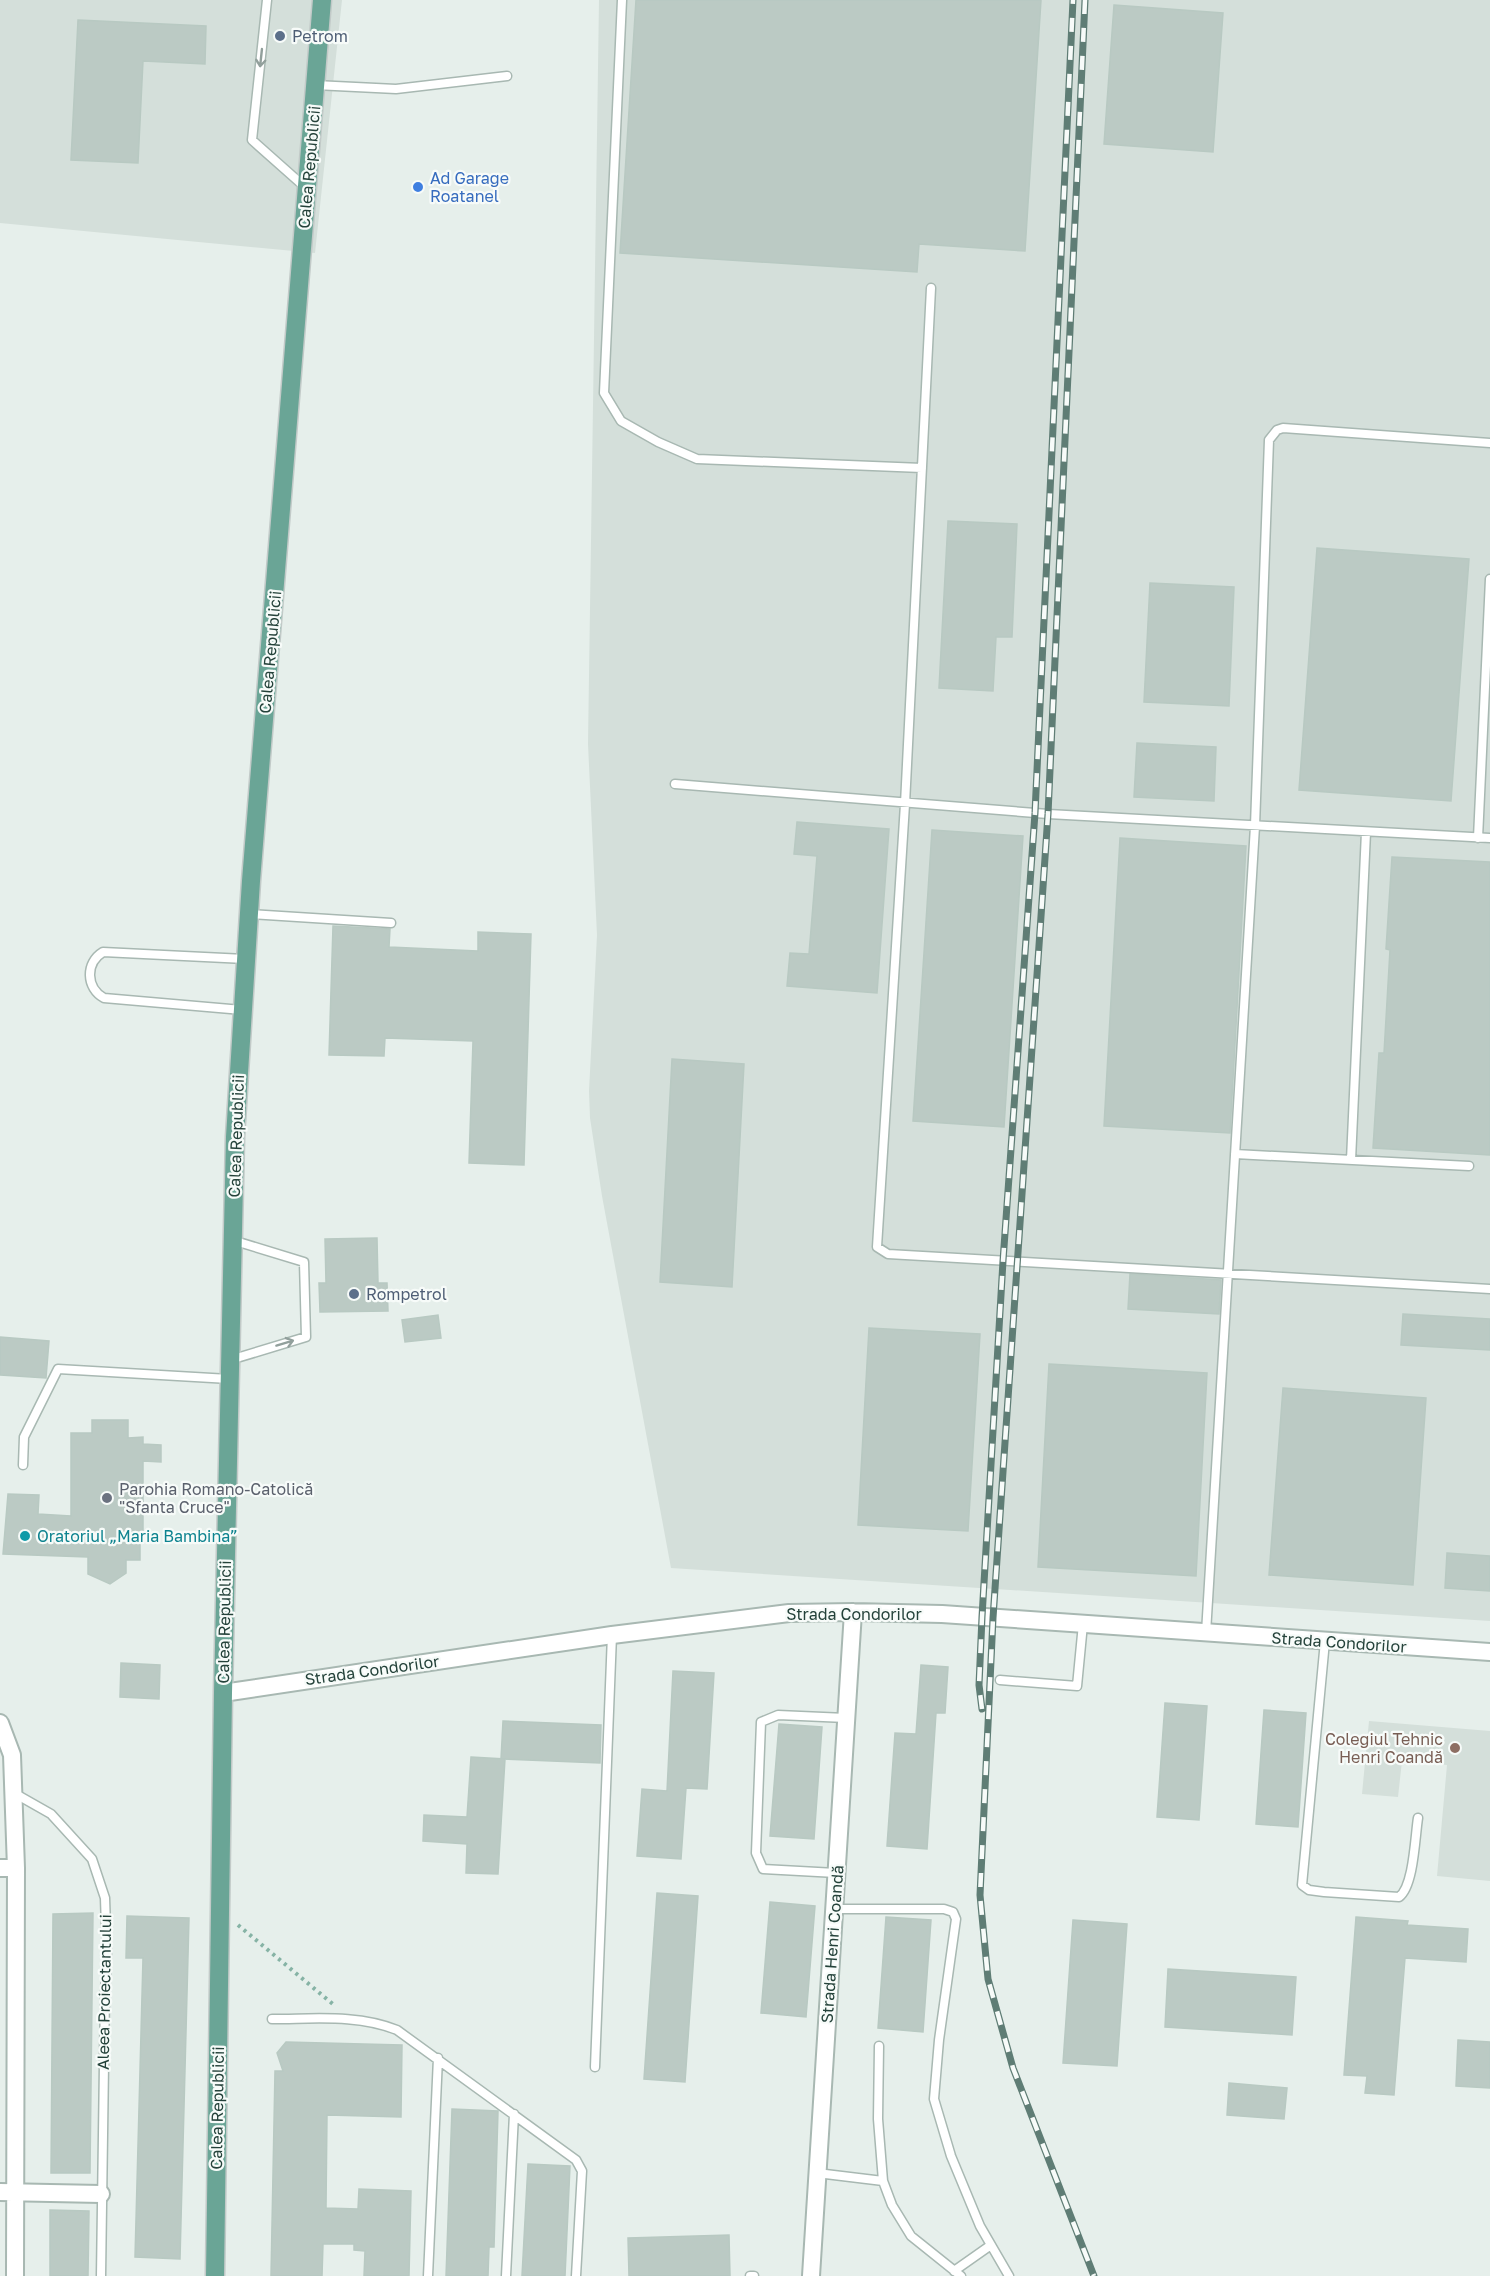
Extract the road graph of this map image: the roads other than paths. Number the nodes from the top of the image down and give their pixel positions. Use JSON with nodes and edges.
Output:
{"nodes":[{"id":1,"x":267,"y":0,"type":"edge"},
{"id":2,"x":322,"y":0,"type":"edge"},
{"id":3,"x":622,"y":0,"type":"edge"},
{"id":4,"x":507,"y":76,"type":"dead end"},
{"id":5,"x":315,"y":85,"type":"junction"},
{"id":6,"x":307,"y":189,"type":"junction"},
{"id":7,"x":931,"y":288,"type":"dead end"},
{"id":8,"x":1490,"y":443,"type":"edge"},
{"id":9,"x":922,"y":468,"type":"junction"},
{"id":10,"x":1490,"y":579,"type":"edge"},
{"id":11,"x":675,"y":784,"type":"dead end"},
{"id":12,"x":905,"y":804,"type":"junction"},
{"id":13,"x":1255,"y":826,"type":"junction"},
{"id":14,"x":1366,"y":832,"type":"junction"},
{"id":15,"x":1478,"y":838,"type":"junction"},
{"id":16,"x":1490,"y":838,"type":"edge"},
{"id":17,"x":248,"y":914,"type":"junction"},
{"id":18,"x":391,"y":923,"type":"dead end"},
{"id":19,"x":245,"y":959,"type":"junction"},
{"id":20,"x":242,"y":1010,"type":"junction"},
{"id":21,"x":1235,"y":1154,"type":"junction"},
{"id":22,"x":1351,"y":1160,"type":"junction"},
{"id":23,"x":1469,"y":1166,"type":"dead end"},
{"id":24,"x":232,"y":1240,"type":"junction"},
{"id":25,"x":1228,"y":1274,"type":"junction"},
{"id":26,"x":1490,"y":1289,"type":"edge"},
{"id":27,"x":230,"y":1360,"type":"junction"},
{"id":28,"x":229,"y":1379,"type":"junction"},
{"id":29,"x":23,"y":1465,"type":"dead end"},
{"id":30,"x":853,"y":1612,"type":"junction"},
{"id":31,"x":1083,"y":1624,"type":"junction"},
{"id":32,"x":1206,"y":1633,"type":"junction"},
{"id":33,"x":612,"y":1635,"type":"junction"},
{"id":34,"x":1325,"y":1641,"type":"junction"},
{"id":35,"x":1490,"y":1652,"type":"edge"},
{"id":36,"x":1000,"y":1680,"type":"dead end"},
{"id":37,"x":222,"y":1692,"type":"junction"},
{"id":38,"x":846,"y":1718,"type":"junction"},
{"id":39,"x":0,"y":1723,"type":"edge"},
{"id":40,"x":14,"y":1792,"type":"junction"},
{"id":41,"x":1418,"y":1818,"type":"dead end"},
{"id":42,"x":8,"y":1868,"type":"edge"},
{"id":43,"x":836,"y":1873,"type":"junction"},
{"id":44,"x":834,"y":1909,"type":"junction"},
{"id":45,"x":272,"y":2019,"type":"dead end"},
{"id":46,"x":879,"y":2046,"type":"dead end"},
{"id":47,"x":438,"y":2058,"type":"junction"},
{"id":48,"x":594,"y":2067,"type":"dead end"},
{"id":49,"x":514,"y":2114,"type":"junction"},
{"id":50,"x":817,"y":2173,"type":"junction"},
{"id":51,"x":883,"y":2181,"type":"junction"},
{"id":52,"x":8,"y":2192,"type":"edge"},
{"id":53,"x":101,"y":2194,"type":"junction"},
{"id":54,"x":991,"y":2245,"type":"junction"},
{"id":55,"x":957,"y":2273,"type":"edge"},
{"id":56,"x":15,"y":2276,"type":"edge"},
{"id":57,"x":101,"y":2276,"type":"edge"},
{"id":58,"x":215,"y":2276,"type":"edge"},
{"id":59,"x":428,"y":2276,"type":"edge"},
{"id":60,"x":506,"y":2276,"type":"edge"},
{"id":61,"x":576,"y":2276,"type":"edge"},
{"id":62,"x":811,"y":2276,"type":"edge"},
{"id":63,"x":1009,"y":2276,"type":"edge"}],
"edges":[{"from":1,"to":6,"type":"lane","one_way":true},
{"from":2,"to":5,"type":"main road","name":"Calea Republicii"},
{"from":3,"to":9,"type":"lane"},
{"from":4,"to":5,"type":"lane"},
{"from":5,"to":6,"type":"main road","name":"Calea Republicii"},
{"from":6,"to":17,"type":"main road","name":"Calea Republicii"},
{"from":7,"to":9,"type":"lane"},
{"from":8,"to":13,"type":"lane"},
{"from":9,"to":12,"type":"lane"},
{"from":10,"to":15,"type":"lane"},
{"from":11,"to":12,"type":"lane"},
{"from":12,"to":13,"type":"lane"},
{"from":12,"to":25,"type":"lane"},
{"from":13,"to":14,"type":"lane"},
{"from":13,"to":21,"type":"lane"},
{"from":14,"to":15,"type":"lane"},
{"from":14,"to":22,"type":"lane"},
{"from":15,"to":16,"type":"lane"},
{"from":17,"to":18,"type":"lane"},
{"from":17,"to":19,"type":"main road","name":"Calea Republicii"},
{"from":19,"to":20,"type":"main road","name":"Calea Republicii"},
{"from":19,"to":20,"type":"lane"},
{"from":20,"to":24,"type":"main road","name":"Calea Republicii"},
{"from":21,"to":22,"type":"lane"},
{"from":21,"to":25,"type":"lane"},
{"from":22,"to":23,"type":"lane"},
{"from":24,"to":27,"type":"main road","name":"Calea Republicii"},
{"from":27,"to":24,"type":"lane","one_way":true},
{"from":25,"to":26,"type":"lane"},
{"from":25,"to":32,"type":"lane"},
{"from":27,"to":28,"type":"main road","name":"Calea Republicii"},
{"from":28,"to":29,"type":"lane"},
{"from":28,"to":37,"type":"main road","name":"Calea Republicii"},
{"from":30,"to":31,"type":"street","name":"Strada Condorilor"},
{"from":30,"to":33,"type":"street","name":"Strada Condorilor"},
{"from":30,"to":38,"type":"street","name":"Strada Henri Coandă"},
{"from":31,"to":32,"type":"street","name":"Strada Condorilor"},
{"from":31,"to":36,"type":"lane"},
{"from":32,"to":34,"type":"street","name":"Strada Condorilor"},
{"from":33,"to":37,"type":"street","name":"Strada Condorilor"},
{"from":33,"to":48,"type":"lane"},
{"from":34,"to":35,"type":"street","name":"Strada Condorilor"},
{"from":34,"to":41,"type":"lane"},
{"from":37,"to":58,"type":"main road","name":"Calea Republicii"},
{"from":38,"to":43,"type":"street","name":"Strada Henri Coandă"},
{"from":38,"to":43,"type":"lane"},
{"from":39,"to":40,"type":"street"},
{"from":40,"to":42,"type":"street"},
{"from":40,"to":53,"type":"lane","name":"Aleea Proiectantului"},
{"from":42,"to":52,"type":"street"},
{"from":43,"to":44,"type":"street","name":"Strada Henri Coandă"},
{"from":44,"to":50,"type":"street","name":"Strada Henri Coandă"},
{"from":44,"to":54,"type":"lane"},
{"from":45,"to":47,"type":"lane"},
{"from":46,"to":51,"type":"lane"},
{"from":47,"to":49,"type":"lane"},
{"from":47,"to":59,"type":"lane"},
{"from":49,"to":60,"type":"lane"},
{"from":49,"to":61,"type":"lane"},
{"from":50,"to":51,"type":"lane"},
{"from":50,"to":62,"type":"street","name":"Strada Henri Coandă"},
{"from":51,"to":55,"type":"lane"},
{"from":52,"to":53,"type":"street"},
{"from":52,"to":56,"type":"street"},
{"from":53,"to":57,"type":"lane","name":"Aleea Proiectantului"},
{"from":54,"to":55,"type":"lane"},
{"from":54,"to":63,"type":"lane"}]}
